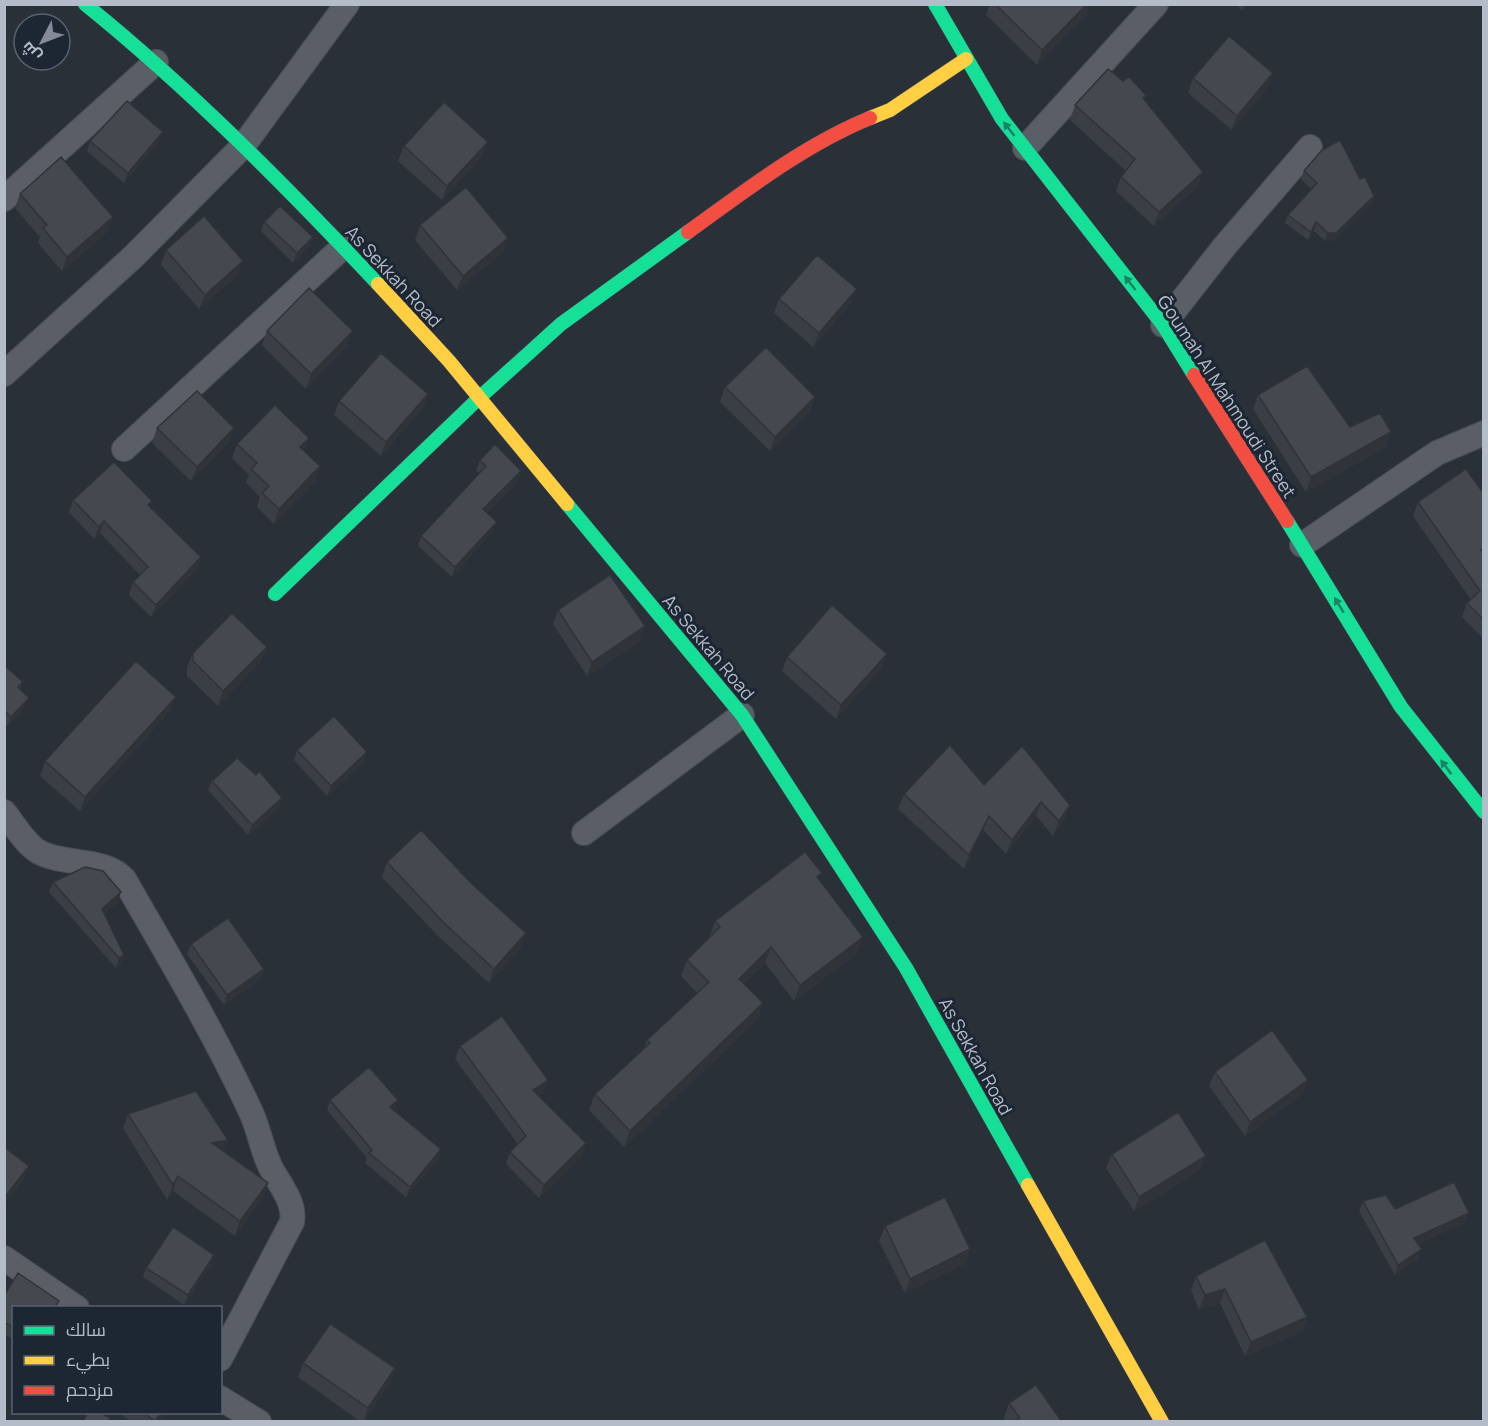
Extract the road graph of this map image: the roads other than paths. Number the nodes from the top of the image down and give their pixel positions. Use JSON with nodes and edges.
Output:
{"nodes":[{"id":1,"x":85,"y":4,"type":"edge"},
{"id":2,"x":347,"y":4,"type":"edge"},
{"id":3,"x":935,"y":4,"type":"edge"},
{"id":4,"x":1156,"y":4,"type":"edge"},
{"id":5,"x":966,"y":58,"type":"junction"},
{"id":6,"x":156,"y":62,"type":"junction"},
{"id":7,"x":243,"y":146,"type":"junction"},
{"id":8,"x":1310,"y":147,"type":"dead end"},
{"id":9,"x":1024,"y":148,"type":"junction"},
{"id":10,"x":4,"y":199,"type":"edge"},
{"id":11,"x":343,"y":247,"type":"junction"},
{"id":12,"x":1163,"y":325,"type":"junction"},
{"id":13,"x":4,"y":374,"type":"edge"},
{"id":14,"x":480,"y":398,"type":"junction"},
{"id":15,"x":1484,"y":433,"type":"edge"},
{"id":16,"x":124,"y":449,"type":"dead end"},
{"id":17,"x":1302,"y":545,"type":"junction"},
{"id":18,"x":275,"y":594,"type":"dead end"},
{"id":19,"x":742,"y":715,"type":"junction"},
{"id":20,"x":4,"y":812,"type":"edge"},
{"id":21,"x":1484,"y":812,"type":"edge"},
{"id":22,"x":584,"y":833,"type":"dead end"},
{"id":23,"x":4,"y":1258,"type":"edge"},
{"id":24,"x":74,"y":1306,"type":"edge"},
{"id":25,"x":222,"y":1355,"type":"edge"},
{"id":26,"x":222,"y":1399,"type":"edge"},
{"id":27,"x":259,"y":1422,"type":"edge"},
{"id":28,"x":1162,"y":1422,"type":"edge"}],
"edges":[{"from":1,"to":6,"type":"street","name":"As Sekkah Road"},
{"from":2,"to":7,"type":"street"},
{"from":3,"to":5,"type":"street","name":"Ḡoumah Al Mahmoudi Street"},
{"from":4,"to":9,"type":"street"},
{"from":9,"to":5,"type":"street","name":"Ḡoumah Al Mahmoudi Street","one_way":true},
{"from":5,"to":14,"type":"street"},
{"from":6,"to":7,"type":"street","name":"As Sekkah Road"},
{"from":6,"to":10,"type":"street"},
{"from":7,"to":11,"type":"street","name":"As Sekkah Road"},
{"from":7,"to":13,"type":"street"},
{"from":8,"to":12,"type":"street"},
{"from":12,"to":9,"type":"street","name":"Ḡoumah Al Mahmoudi Street","one_way":true},
{"from":11,"to":14,"type":"street","name":"As Sekkah Road"},
{"from":11,"to":16,"type":"street"},
{"from":12,"to":17,"type":"street","name":"Ḡoumah Al Mahmoudi Street"},
{"from":14,"to":18,"type":"street"},
{"from":14,"to":19,"type":"street","name":"As Sekkah Road"},
{"from":15,"to":17,"type":"street"},
{"from":21,"to":17,"type":"street","name":"Ḡoumah Al Mahmoudi Street","one_way":true},
{"from":19,"to":22,"type":"street"},
{"from":19,"to":28,"type":"street","name":"As Sekkah Road"},
{"from":20,"to":25,"type":"street"},
{"from":23,"to":24,"type":"street"},
{"from":26,"to":27,"type":"street"}]}
